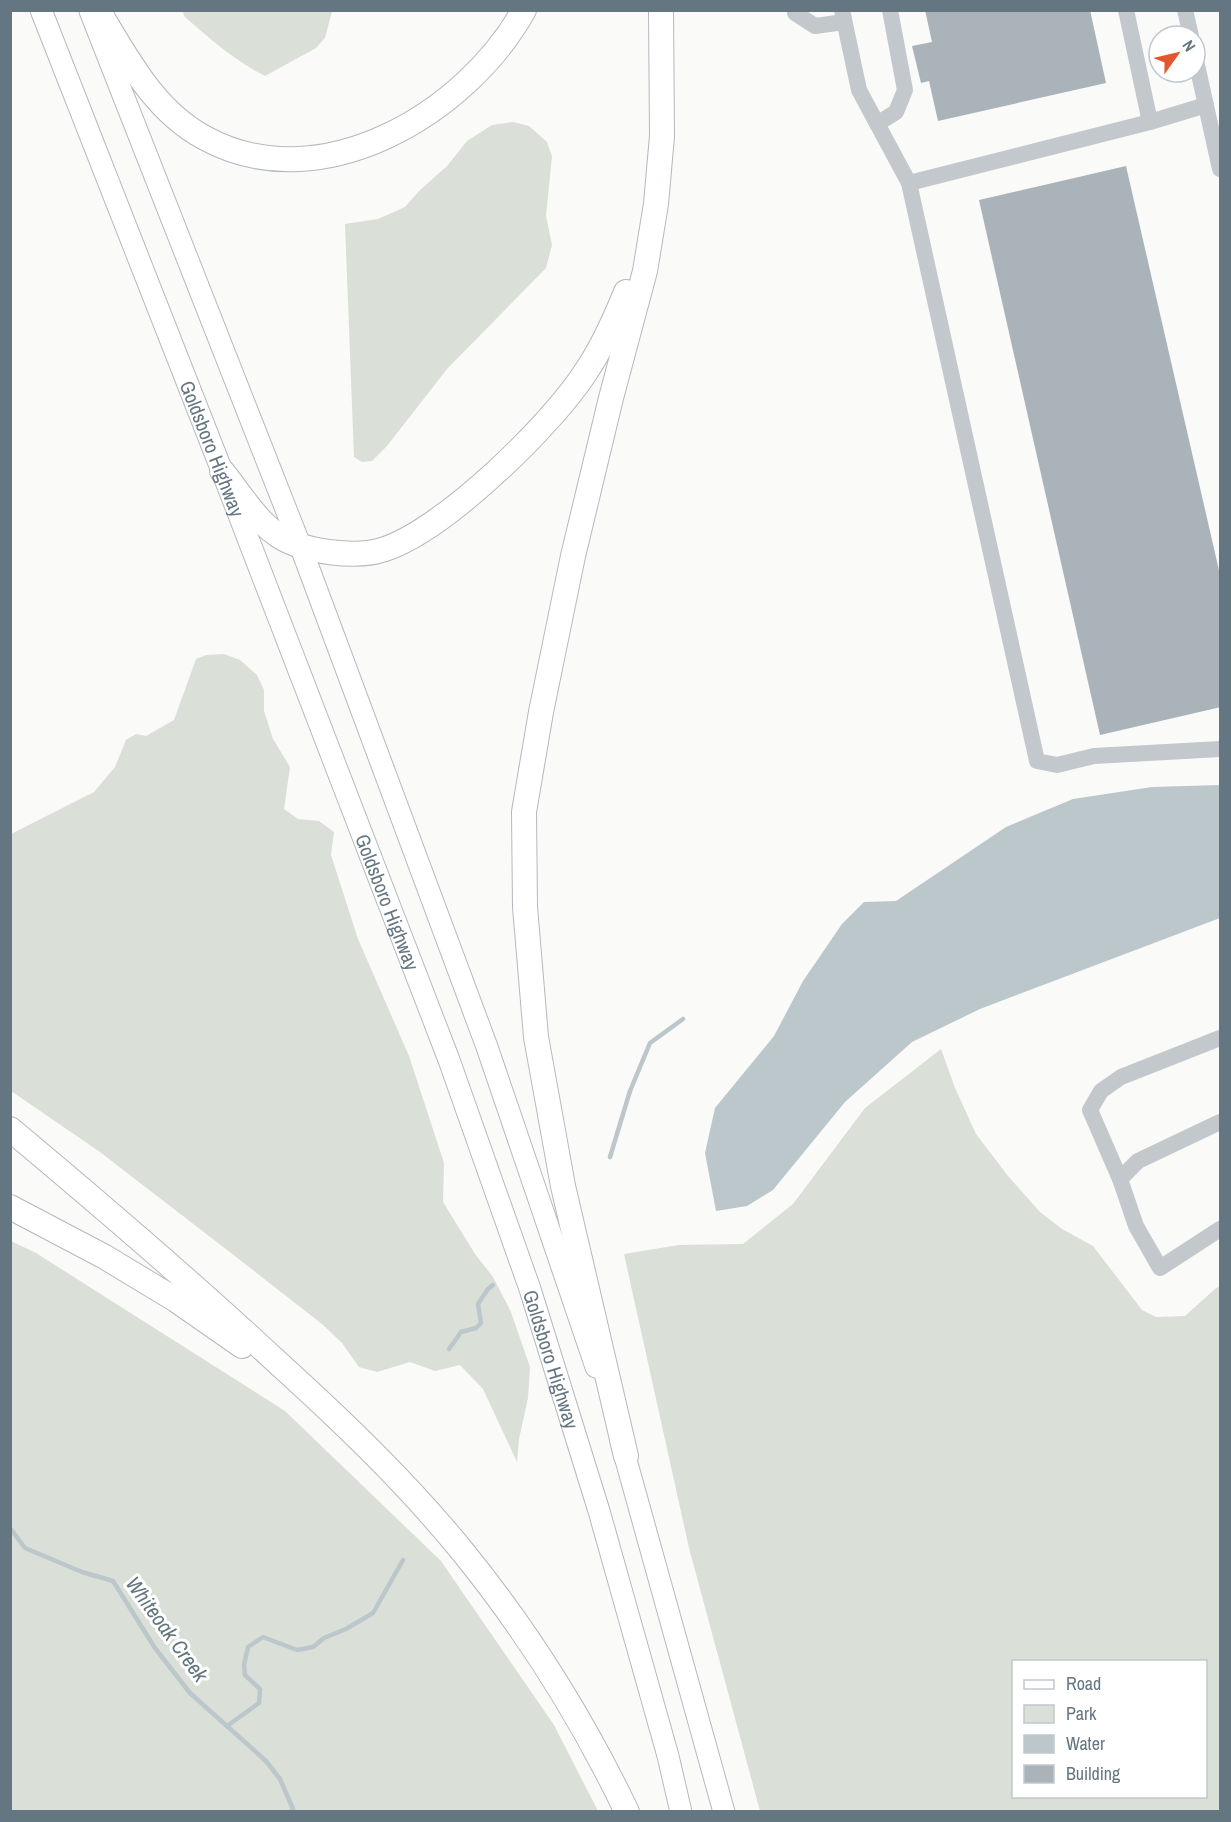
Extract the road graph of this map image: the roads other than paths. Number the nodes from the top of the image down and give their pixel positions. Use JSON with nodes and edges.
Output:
{"nodes":[{"id":1,"x":41,"y":10,"type":"edge"},
{"id":2,"x":90,"y":10,"type":"edge"},
{"id":3,"x":98,"y":10,"type":"edge"},
{"id":4,"x":524,"y":10,"type":"edge"},
{"id":5,"x":661,"y":10,"type":"edge"},
{"id":6,"x":795,"y":10,"type":"edge"},
{"id":7,"x":890,"y":10,"type":"edge"},
{"id":8,"x":1126,"y":10,"type":"edge"},
{"id":9,"x":843,"y":16,"type":"edge"},
{"id":10,"x":1201,"y":84,"type":"edge"},
{"id":11,"x":1206,"y":105,"type":"junction"},
{"id":12,"x":1150,"y":122,"type":"junction"},
{"id":13,"x":877,"y":124,"type":"junction"},
{"id":14,"x":1221,"y":169,"type":"edge"},
{"id":15,"x":909,"y":183,"type":"junction"},
{"id":16,"x":656,"y":204,"type":"junction"},
{"id":17,"x":222,"y":471,"type":"junction"},
{"id":18,"x":300,"y":545,"type":"junction"},
{"id":19,"x":1221,"y":749,"type":"edge"},
{"id":20,"x":1221,"y":1038,"type":"edge"},
{"id":21,"x":1221,"y":1122,"type":"edge"},
{"id":22,"x":10,"y":1129,"type":"edge"},
{"id":23,"x":1120,"y":1179,"type":"junction"},
{"id":24,"x":10,"y":1207,"type":"edge"},
{"id":25,"x":1220,"y":1229,"type":"edge"},
{"id":26,"x":310,"y":1392,"type":"junction"},
{"id":27,"x":626,"y":1456,"type":"junction"},
{"id":28,"x":627,"y":1812,"type":"edge"},
{"id":29,"x":681,"y":1812,"type":"edge"},
{"id":30,"x":724,"y":1812,"type":"edge"}],
"edges":[{"from":1,"to":17,"type":"main road","name":"Goldsboro Highway"},
{"from":2,"to":18,"type":"main road"},
{"from":3,"to":4,"type":"highway"},
{"from":5,"to":16,"type":"highway"},
{"from":6,"to":9,"type":"street"},
{"from":7,"to":13,"type":"street"},
{"from":8,"to":12,"type":"street"},
{"from":9,"to":13,"type":"street"},
{"from":10,"to":11,"type":"street"},
{"from":11,"to":12,"type":"street"},
{"from":11,"to":14,"type":"street"},
{"from":12,"to":15,"type":"street"},
{"from":13,"to":15,"type":"street"},
{"from":15,"to":19,"type":"street"},
{"from":16,"to":18,"type":"highway"},
{"from":16,"to":27,"type":"highway"},
{"from":17,"to":18,"type":"highway"},
{"from":17,"to":29,"type":"main road","name":"Goldsboro Highway"},
{"from":18,"to":27,"type":"main road"},
{"from":20,"to":23,"type":"street"},
{"from":21,"to":23,"type":"street"},
{"from":22,"to":26,"type":"highway"},
{"from":23,"to":25,"type":"street"},
{"from":24,"to":26,"type":"highway"},
{"from":26,"to":28,"type":"highway"},
{"from":27,"to":30,"type":"main road"}]}
